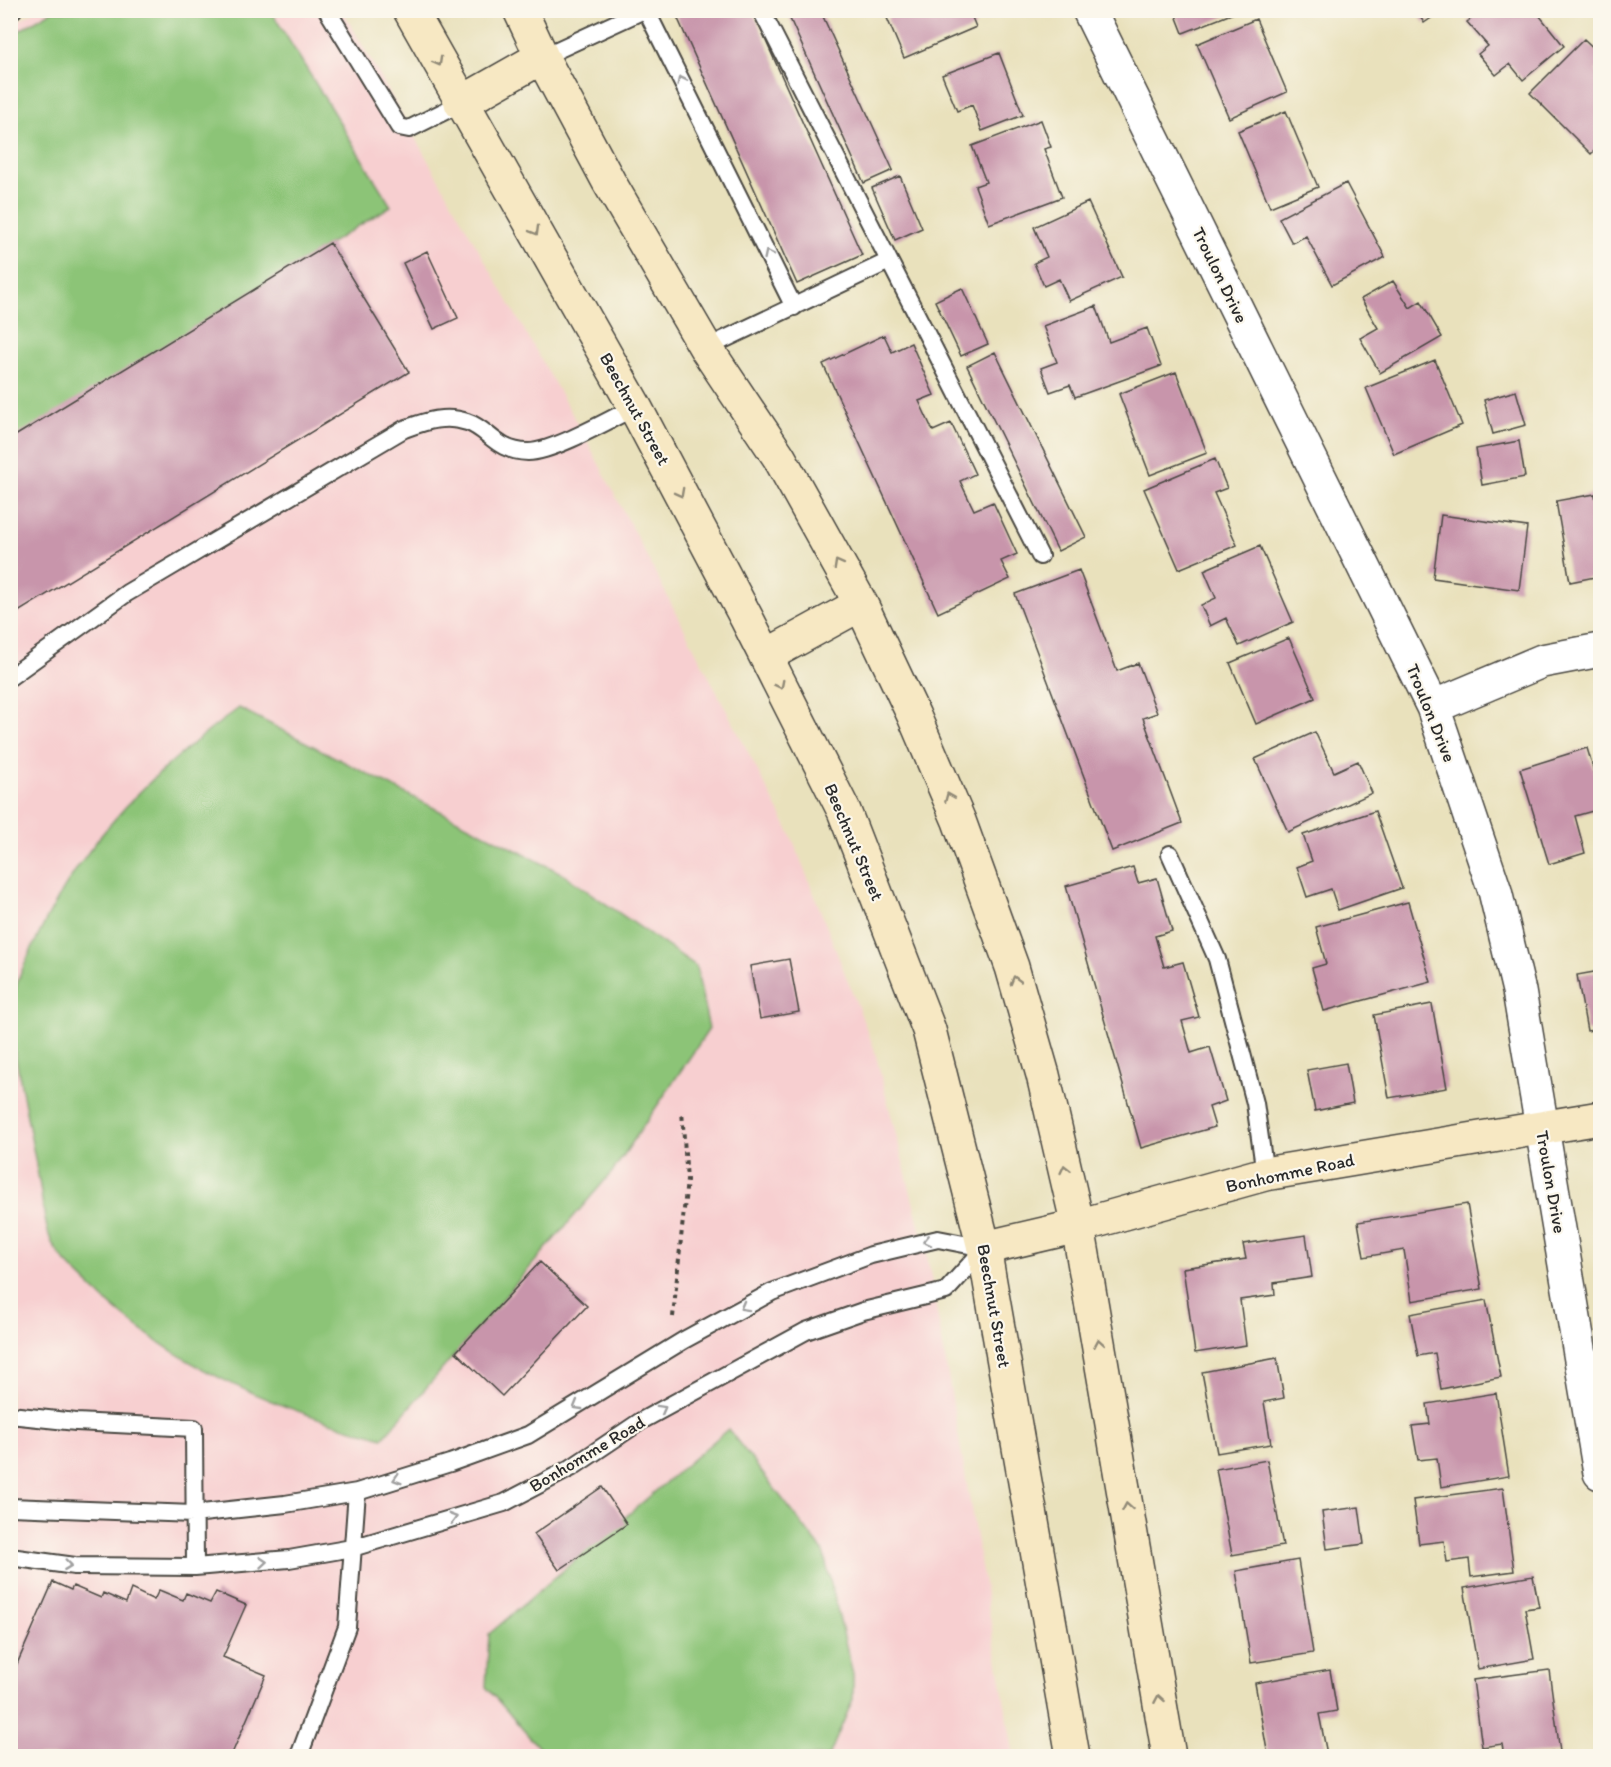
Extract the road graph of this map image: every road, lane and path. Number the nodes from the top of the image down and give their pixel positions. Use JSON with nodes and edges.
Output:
{"nodes":[{"id":1,"x":327,"y":10,"type":"edge"},
{"id":2,"x":410,"y":10,"type":"edge"},
{"id":3,"x":520,"y":10,"type":"edge"},
{"id":4,"x":645,"y":10,"type":"edge"},
{"id":5,"x":761,"y":10,"type":"edge"},
{"id":6,"x":1089,"y":10,"type":"edge"},
{"id":7,"x":542,"y":57,"type":"junction"},
{"id":8,"x":461,"y":103,"type":"junction"},
{"id":9,"x":889,"y":261,"type":"junction"},
{"id":10,"x":794,"y":307,"type":"junction"},
{"id":11,"x":706,"y":348,"type":"junction"},
{"id":12,"x":635,"y":407,"type":"junction"},
{"id":13,"x":1040,"y":556,"type":"dead end"},
{"id":14,"x":861,"y":604,"type":"junction"},
{"id":15,"x":1600,"y":650,"type":"edge"},
{"id":16,"x":766,"y":656,"type":"junction"},
{"id":17,"x":10,"y":677,"type":"edge"},
{"id":18,"x":1433,"y":707,"type":"junction"},
{"id":19,"x":1170,"y":854,"type":"dead end"},
{"id":20,"x":682,"y":1111,"type":"dead end"},
{"id":21,"x":1600,"y":1118,"type":"edge"},
{"id":22,"x":1542,"y":1128,"type":"junction"},
{"id":23,"x":1265,"y":1174,"type":"junction"},
{"id":24,"x":1078,"y":1226,"type":"junction"},
{"id":25,"x":984,"y":1248,"type":"junction"},
{"id":26,"x":684,"y":1340,"type":"junction"},
{"id":27,"x":10,"y":1415,"type":"edge"},
{"id":28,"x":1600,"y":1473,"type":"edge"},
{"id":29,"x":357,"y":1492,"type":"junction"},
{"id":30,"x":10,"y":1507,"type":"edge"},
{"id":31,"x":193,"y":1514,"type":"junction"},
{"id":32,"x":352,"y":1548,"type":"junction"},
{"id":33,"x":10,"y":1557,"type":"edge"},
{"id":34,"x":195,"y":1568,"type":"junction"},
{"id":35,"x":299,"y":1756,"type":"edge"},
{"id":36,"x":1073,"y":1756,"type":"edge"},
{"id":37,"x":1169,"y":1756,"type":"edge"}],
"edges":[{"from":1,"to":8,"type":"lane"},
{"from":2,"to":8,"type":"main road","name":"Beechnut Street","one_way":true},
{"from":3,"to":7,"type":"main road"},
{"from":4,"to":7,"type":"lane"},
{"from":10,"to":4,"type":"lane","one_way":true},
{"from":5,"to":9,"type":"lane"},
{"from":6,"to":18,"type":"street","name":"Troulon Drive"},
{"from":7,"to":8,"type":"main road"},
{"from":7,"to":11,"type":"main road"},
{"from":8,"to":12,"type":"main road","name":"Beechnut Street","one_way":true},
{"from":9,"to":10,"type":"lane"},
{"from":9,"to":13,"type":"lane"},
{"from":10,"to":11,"type":"lane"},
{"from":14,"to":11,"type":"main road","one_way":true},
{"from":12,"to":16,"type":"main road","name":"Beechnut Street","one_way":true},
{"from":12,"to":17,"type":"lane"},
{"from":14,"to":16,"type":"main road"},
{"from":24,"to":14,"type":"main road","one_way":true},
{"from":15,"to":18,"type":"street"},
{"from":16,"to":25,"type":"main road","name":"Beechnut Street","one_way":true},
{"from":18,"to":22,"type":"street","name":"Troulon Drive"},
{"from":19,"to":23,"type":"lane"},
{"from":20,"to":26,"type":"path"},
{"from":21,"to":22,"type":"main road","name":"Bonhomme Road"},
{"from":22,"to":23,"type":"main road","name":"Bonhomme Road"},
{"from":22,"to":28,"type":"street","name":"Troulon Drive"},
{"from":23,"to":24,"type":"main road","name":"Bonhomme Road"},
{"from":24,"to":25,"type":"main road","name":"Bonhomme Road"},
{"from":37,"to":24,"type":"main road","one_way":true},
{"from":25,"to":26,"type":"lane","name":"Bonhomme Road","one_way":true},
{"from":32,"to":25,"type":"lane","name":"Bonhomme Road","one_way":true},
{"from":25,"to":36,"type":"main road","name":"Beechnut Street"},
{"from":26,"to":29,"type":"lane","name":"Bonhomme Road","one_way":true},
{"from":27,"to":31,"type":"lane"},
{"from":29,"to":31,"type":"lane","name":"Bonhomme Road"},
{"from":29,"to":32,"type":"lane"},
{"from":30,"to":31,"type":"lane","name":"Bonhomme Road"},
{"from":31,"to":34,"type":"lane"},
{"from":34,"to":32,"type":"lane","name":"Bonhomme Road","one_way":true},
{"from":32,"to":35,"type":"lane"},
{"from":33,"to":34,"type":"lane","name":"Bonhomme Road","one_way":true}]}
